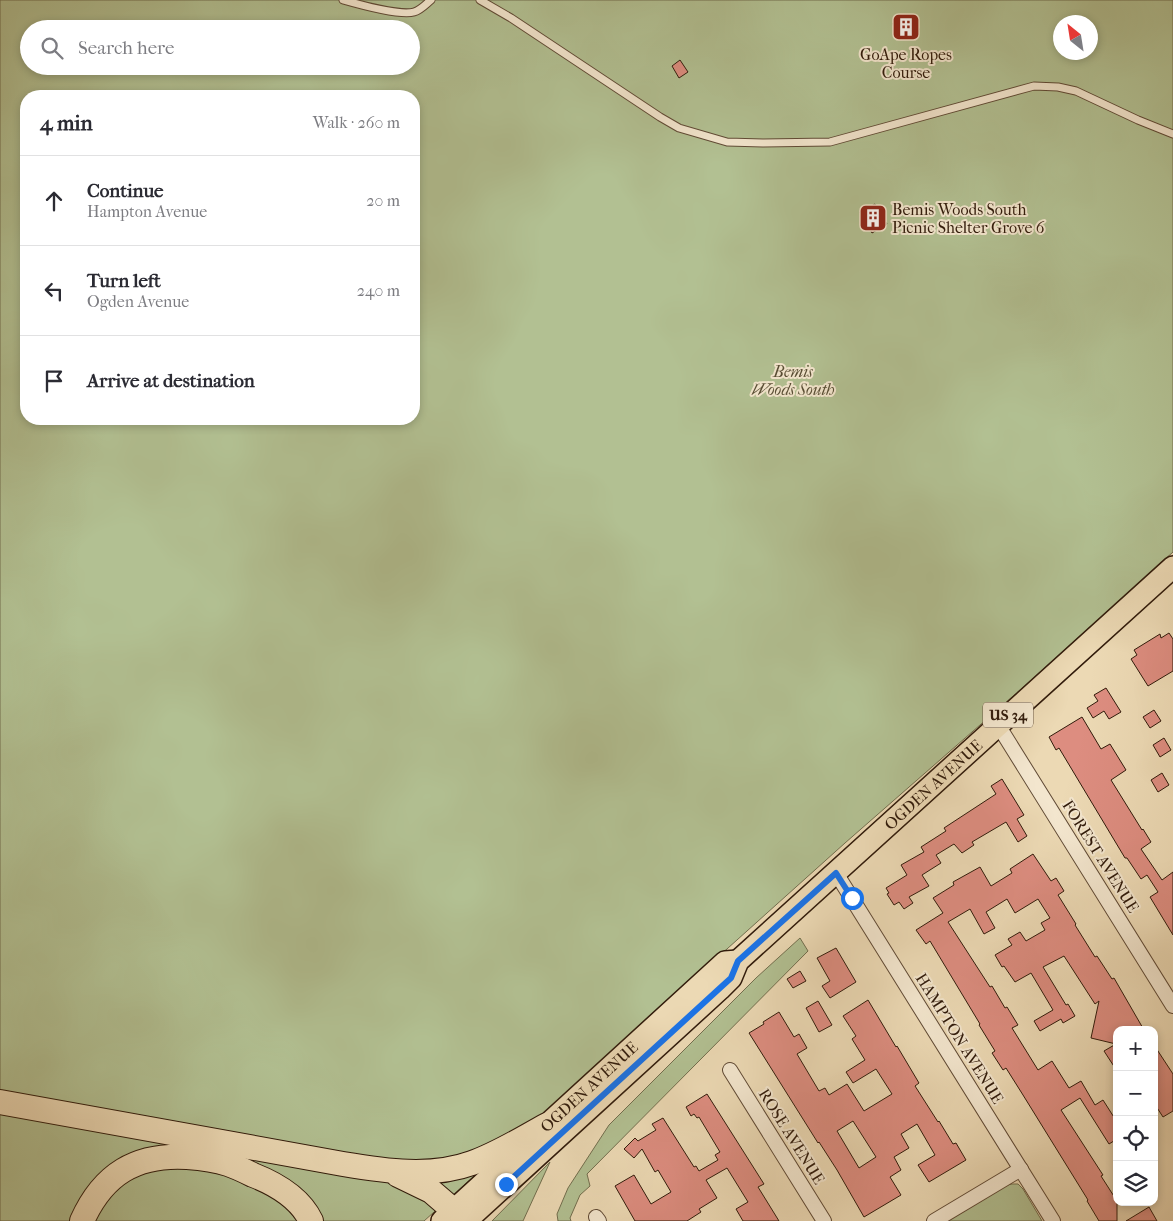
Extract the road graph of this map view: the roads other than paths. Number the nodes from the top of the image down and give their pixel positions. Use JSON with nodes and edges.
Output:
{"nodes":[{"id":1,"x":343,"y":0,"type":"edge"},
{"id":2,"x":431,"y":0,"type":"edge"},
{"id":3,"x":480,"y":0,"type":"edge"},
{"id":4,"x":1173,"y":134,"type":"edge"},
{"id":5,"x":1172,"y":569,"type":"edge"},
{"id":6,"x":998,"y":725,"type":"junction"},
{"id":7,"x":836,"y":873,"type":"junction"},
{"id":8,"x":738,"y":961,"type":"junction"},
{"id":9,"x":1173,"y":1006,"type":"edge"},
{"id":10,"x":730,"y":1070,"type":"dead end"},
{"id":11,"x":0,"y":1102,"type":"edge"},
{"id":12,"x":547,"y":1124,"type":"junction"},
{"id":13,"x":1021,"y":1169,"type":"junction"},
{"id":14,"x":390,"y":1171,"type":"junction"},
{"id":15,"x":457,"y":1218,"type":"edge"},
{"id":16,"x":82,"y":1221,"type":"edge"},
{"id":17,"x":311,"y":1221,"type":"edge"},
{"id":18,"x":824,"y":1221,"type":"edge"},
{"id":19,"x":934,"y":1221,"type":"edge"},
{"id":20,"x":1053,"y":1221,"type":"edge"}],
"edges":[{"from":1,"to":2,"type":"lane"},
{"from":3,"to":4,"type":"lane"},
{"from":5,"to":6,"type":"main road","name":"OGDEN AVENUE","number":"US 34"},
{"from":6,"to":7,"type":"main road","name":"OGDEN AVENUE","number":"US 34"},
{"from":6,"to":9,"type":"street","name":"FOREST AVENUE"},
{"from":7,"to":8,"type":"main road","name":"OGDEN AVENUE","number":"US 34"},
{"from":7,"to":13,"type":"street","name":"HAMPTON AVENUE"},
{"from":8,"to":12,"type":"main road","name":"OGDEN AVENUE","number":"US 34"},
{"from":8,"to":15,"type":"main road","name":"OGDEN AVENUE","number":"US 34"},
{"from":10,"to":18,"type":"street","name":"ROSE AVENUE"},
{"from":11,"to":14,"type":"highway"},
{"from":12,"to":14,"type":"highway"},
{"from":12,"to":15,"type":"main road","name":"OGDEN AVENUE","number":"US 34"},
{"from":13,"to":19,"type":"street"},
{"from":13,"to":20,"type":"street","name":"HAMPTON AVENUE"},
{"from":14,"to":15,"type":"highway"},
{"from":16,"to":17,"type":"highway"}]}
